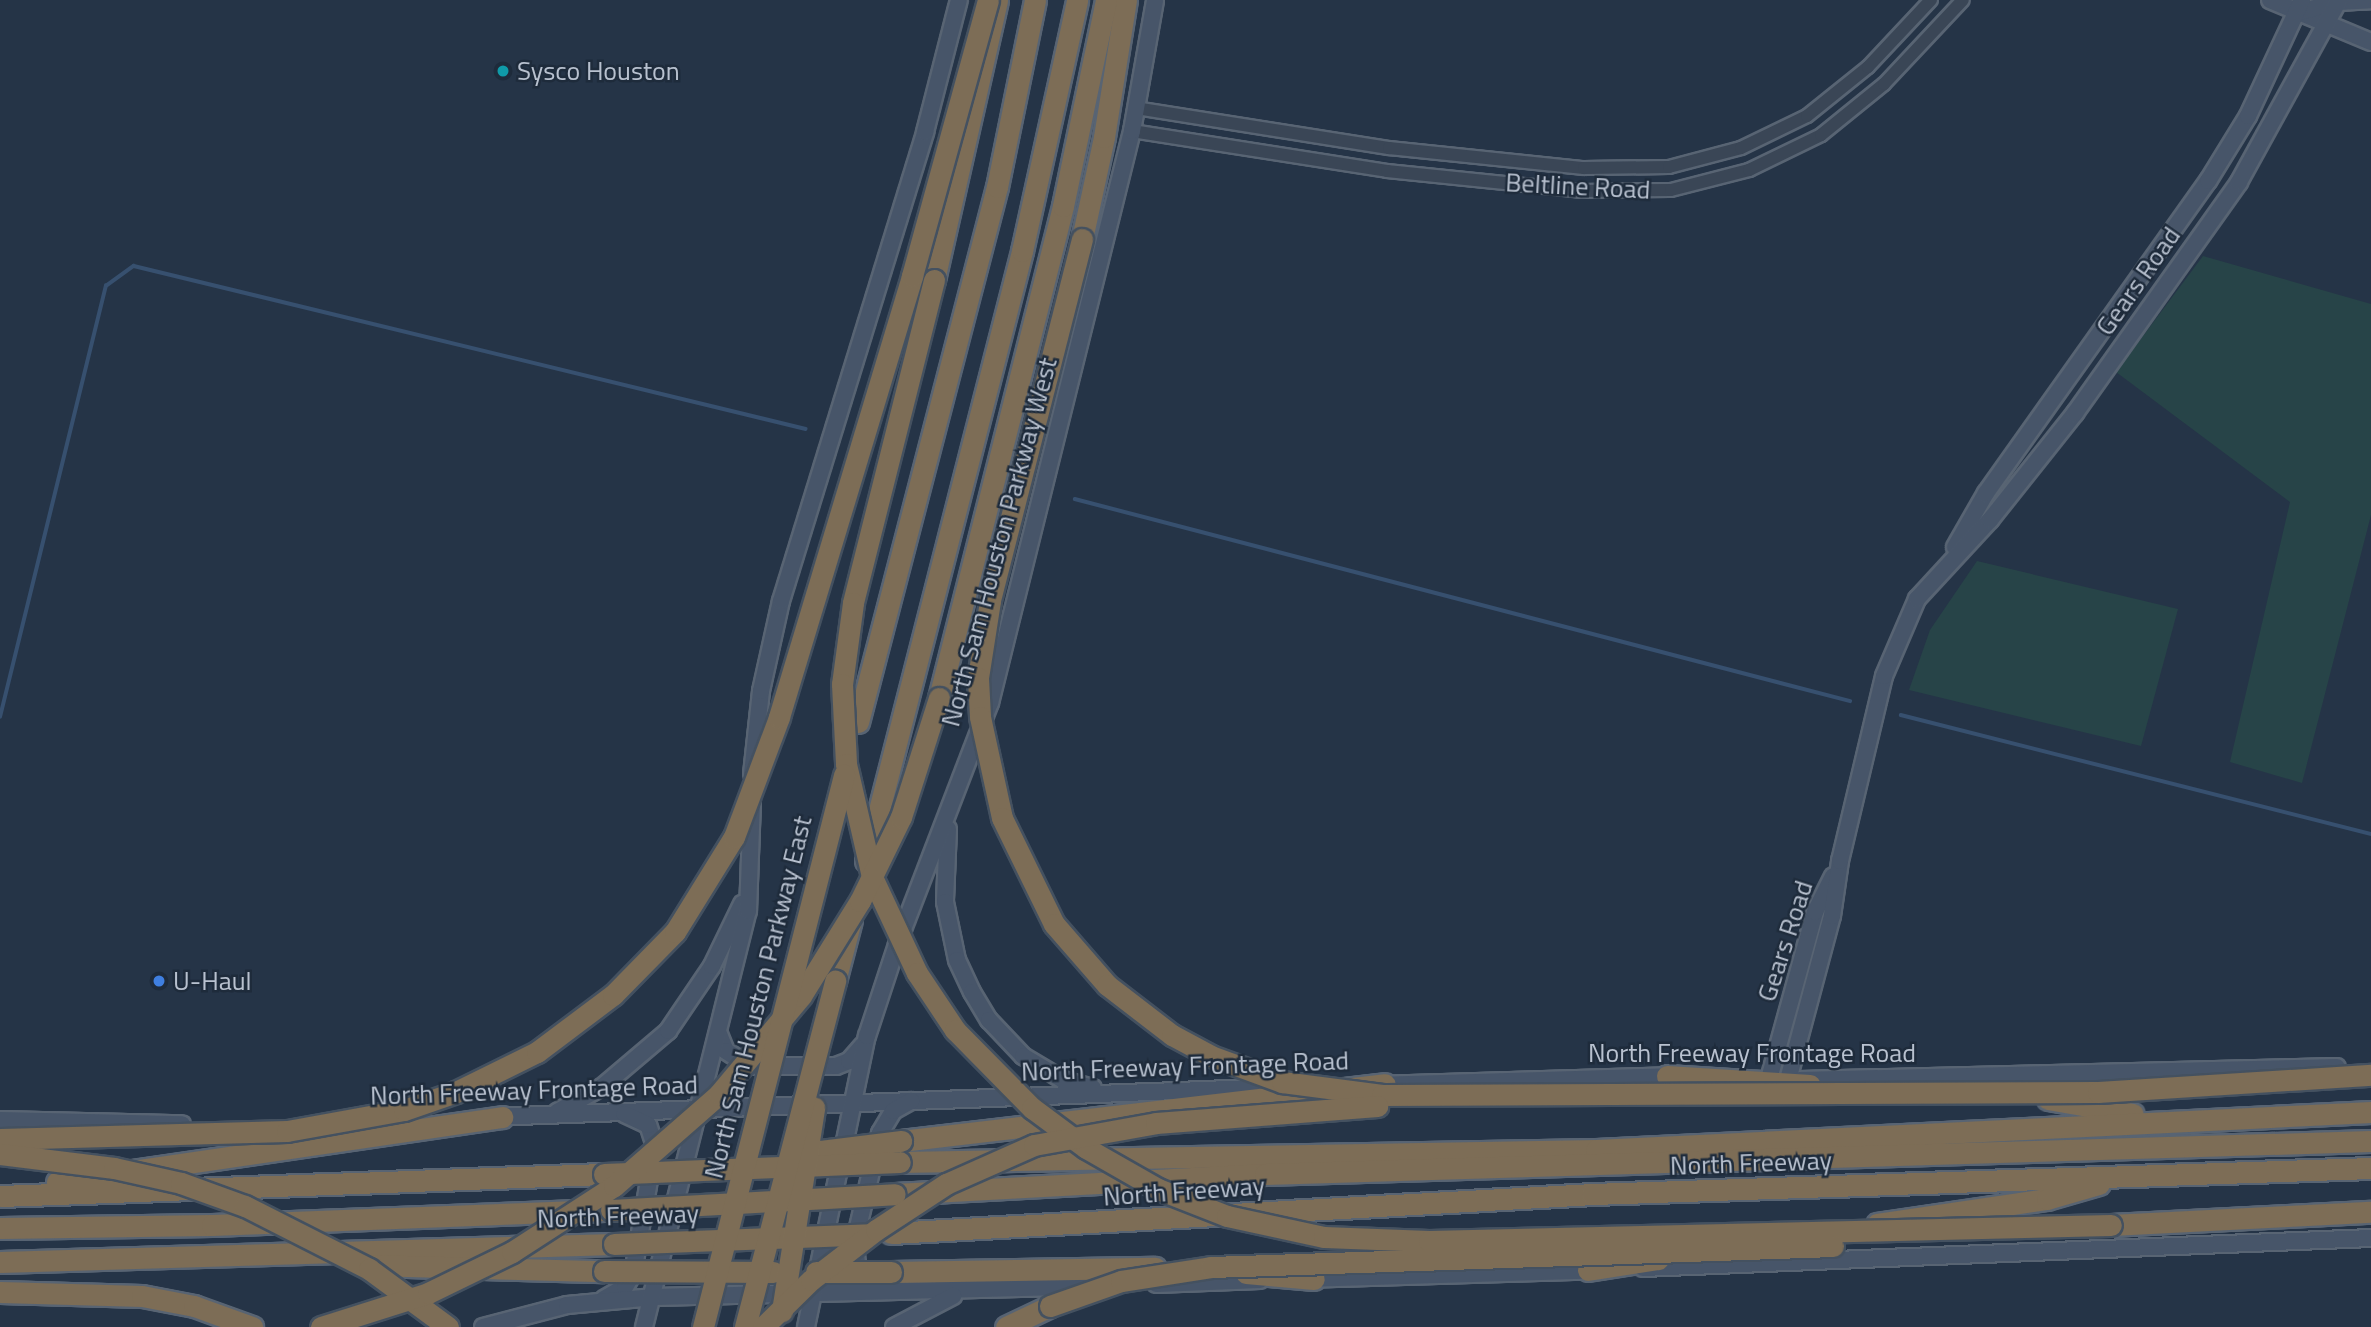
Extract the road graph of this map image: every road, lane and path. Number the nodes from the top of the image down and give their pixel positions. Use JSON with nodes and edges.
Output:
{"nodes":[{"id":1,"x":958,"y":0,"type":"edge"},
{"id":2,"x":988,"y":0,"type":"edge"},
{"id":3,"x":997,"y":0,"type":"edge"},
{"id":4,"x":1035,"y":0,"type":"edge"},
{"id":5,"x":1077,"y":0,"type":"edge"},
{"id":6,"x":1106,"y":0,"type":"edge"},
{"id":7,"x":1126,"y":0,"type":"edge"},
{"id":8,"x":1155,"y":0,"type":"edge"},
{"id":9,"x":1931,"y":0,"type":"edge"},
{"id":10,"x":1963,"y":0,"type":"edge"},
{"id":11,"x":2270,"y":0,"type":"edge"},
{"id":12,"x":2338,"y":1,"type":"edge"},
{"id":13,"x":2371,"y":1,"type":"edge"},
{"id":14,"x":2299,"y":7,"type":"edge"},
{"id":15,"x":2325,"y":25,"type":"junction"},
{"id":16,"x":2371,"y":42,"type":"edge"},
{"id":17,"x":1136,"y":108,"type":"junction"},
{"id":18,"x":1132,"y":131,"type":"junction"},
{"id":19,"x":2175,"y":228,"type":"junction"},
{"id":20,"x":2197,"y":240,"type":"junction"},
{"id":21,"x":2055,"y":398,"type":"junction"},
{"id":22,"x":2075,"y":412,"type":"junction"},
{"id":23,"x":1944,"y":568,"type":"junction"},
{"id":24,"x":951,"y":805,"type":"junction"},
{"id":25,"x":1840,"y":861,"type":"junction"},
{"id":26,"x":751,"y":883,"type":"junction"},
{"id":27,"x":835,"y":981,"type":"junction"},
{"id":28,"x":719,"y":1034,"type":"junction"},
{"id":29,"x":867,"y":1036,"type":"junction"},
{"id":30,"x":2371,"y":1066,"type":"edge"},
{"id":31,"x":2371,"y":1075,"type":"edge"},
{"id":32,"x":1668,"y":1076,"type":"junction"},
{"id":33,"x":1769,"y":1079,"type":"junction"},
{"id":34,"x":1788,"y":1080,"type":"junction"},
{"id":35,"x":1385,"y":1084,"type":"junction"},
{"id":36,"x":1112,"y":1092,"type":"junction"},
{"id":37,"x":1508,"y":1097,"type":"junction"},
{"id":38,"x":916,"y":1099,"type":"junction"},
{"id":39,"x":853,"y":1101,"type":"junction"},
{"id":40,"x":702,"y":1107,"type":"junction"},
{"id":41,"x":615,"y":1112,"type":"junction"},
{"id":42,"x":2371,"y":1112,"type":"edge"},
{"id":43,"x":551,"y":1115,"type":"junction"},
{"id":44,"x":502,"y":1117,"type":"junction"},
{"id":45,"x":0,"y":1120,"type":"edge"},
{"id":46,"x":2166,"y":1120,"type":"junction"},
{"id":47,"x":0,"y":1139,"type":"edge"},
{"id":48,"x":2371,"y":1141,"type":"edge"},
{"id":49,"x":0,"y":1154,"type":"edge"},
{"id":50,"x":2371,"y":1168,"type":"edge"},
{"id":51,"x":701,"y":1169,"type":"junction"},
{"id":52,"x":2139,"y":1172,"type":"junction"},
{"id":53,"x":741,"y":1178,"type":"junction"},
{"id":54,"x":0,"y":1190,"type":"edge"},
{"id":55,"x":0,"y":1196,"type":"edge"},
{"id":56,"x":2371,"y":1212,"type":"edge"},
{"id":57,"x":2111,"y":1225,"type":"junction"},
{"id":58,"x":0,"y":1228,"type":"edge"},
{"id":59,"x":2371,"y":1238,"type":"edge"},
{"id":60,"x":230,"y":1257,"type":"junction"},
{"id":61,"x":0,"y":1262,"type":"edge"},
{"id":62,"x":1588,"y":1270,"type":"junction"},
{"id":63,"x":1314,"y":1279,"type":"junction"},
{"id":64,"x":893,"y":1282,"type":"junction"},
{"id":65,"x":967,"y":1291,"type":"junction"},
{"id":66,"x":0,"y":1292,"type":"edge"},
{"id":67,"x":813,"y":1292,"type":"junction"},
{"id":68,"x":654,"y":1297,"type":"junction"},
{"id":69,"x":589,"y":1302,"type":"junction"},
{"id":70,"x":252,"y":1327,"type":"edge"},
{"id":71,"x":321,"y":1327,"type":"edge"},
{"id":72,"x":448,"y":1327,"type":"edge"},
{"id":73,"x":483,"y":1327,"type":"edge"},
{"id":74,"x":644,"y":1327,"type":"edge"},
{"id":75,"x":689,"y":1327,"type":"edge"},
{"id":76,"x":703,"y":1327,"type":"edge"},
{"id":77,"x":745,"y":1327,"type":"edge"},
{"id":78,"x":764,"y":1327,"type":"edge"},
{"id":79,"x":779,"y":1327,"type":"edge"},
{"id":80,"x":806,"y":1327,"type":"edge"},
{"id":81,"x":894,"y":1327,"type":"edge"},
{"id":82,"x":1006,"y":1327,"type":"edge"}],
"edges":[{"from":1,"to":26,"type":"main road"},
{"from":2,"to":47,"type":"highway","bridge":true},
{"from":3,"to":57,"type":"highway","bridge":true},
{"from":4,"to":53,"type":"highway","name":"North Sam Houston Parkway East","bridge":true},
{"from":5,"to":27,"type":"highway","name":"North Sam Houston Parkway West","bridge":true},
{"from":6,"to":71,"type":"highway","bridge":true},
{"from":7,"to":37,"type":"highway","bridge":true},
{"from":8,"to":17,"type":"main road","name":"North Sam Houston Parkway West"},
{"from":9,"to":17,"type":"street","name":"Beltline Road"},
{"from":10,"to":18,"type":"street","name":"Beltline Road"},
{"from":11,"to":14,"type":"main road"},
{"from":12,"to":13,"type":"main road"},
{"from":12,"to":14,"type":"main road"},
{"from":12,"to":15,"type":"main road","name":"Gears Road"},
{"from":14,"to":15,"type":"main road"},
{"from":14,"to":19,"type":"main road","name":"Gears Road"},
{"from":15,"to":16,"type":"main road"},
{"from":15,"to":20,"type":"main road","name":"Gears Road"},
{"from":17,"to":18,"type":"main road","name":"North Sam Houston Parkway West"},
{"from":18,"to":24,"type":"main road","name":"North Sam Houston Parkway West"},
{"from":19,"to":20,"type":"main road"},
{"from":19,"to":21,"type":"main road","name":"Gears Road"},
{"from":20,"to":22,"type":"main road","name":"Gears Road"},
{"from":21,"to":22,"type":"main road"},
{"from":21,"to":23,"type":"main road","name":"Gears Road"},
{"from":22,"to":23,"type":"main road","name":"Gears Road"},
{"from":23,"to":25,"type":"main road","name":"Gears Road"},
{"from":24,"to":29,"type":"main road","name":"North Sam Houston Parkway West"},
{"from":24,"to":36,"type":"main road"},
{"from":25,"to":33,"type":"main road","name":"Gears Road"},
{"from":25,"to":34,"type":"main road","name":"Gears Road"},
{"from":26,"to":28,"type":"main road"},
{"from":26,"to":43,"type":"main road"},
{"from":27,"to":77,"type":"highway","bridge":true},
{"from":27,"to":79,"type":"highway","bridge":true},
{"from":28,"to":29,"type":"main road"},
{"from":28,"to":40,"type":"main road"},
{"from":29,"to":39,"type":"main road","name":"North Sam Houston Parkway West"},
{"from":30,"to":34,"type":"main road","name":"North Freeway Frontage Road"},
{"from":31,"to":37,"type":"highway","bridge":true},
{"from":32,"to":33,"type":"main road","name":"North Freeway Frontage Road"},
{"from":32,"to":35,"type":"main road","name":"North Freeway Frontage Road"},
{"from":32,"to":46,"type":"highway"},
{"from":33,"to":34,"type":"main road","name":"North Freeway Frontage Road"},
{"from":35,"to":36,"type":"main road","name":"North Freeway Frontage Road"},
{"from":35,"to":51,"type":"highway","bridge":true},
{"from":36,"to":38,"type":"main road","name":"North Freeway Frontage Road"},
{"from":37,"to":78,"type":"highway","bridge":true},
{"from":38,"to":39,"type":"main road","name":"North Freeway Frontage Road"},
{"from":38,"to":64,"type":"main road"},
{"from":39,"to":40,"type":"main road","name":"North Freeway Frontage Road"},
{"from":39,"to":67,"type":"main road","name":"North Sam Houston Parkway West"},
{"from":40,"to":41,"type":"main road","name":"North Freeway Frontage Road"},
{"from":40,"to":68,"type":"main road","name":"North Sam Houston Parkway East"},
{"from":41,"to":43,"type":"main road","name":"North Freeway Frontage Road"},
{"from":41,"to":69,"type":"main road"},
{"from":42,"to":46,"type":"highway","name":"North Freeway"},
{"from":43,"to":44,"type":"main road","name":"North Freeway Frontage Road"},
{"from":44,"to":45,"type":"main road","name":"North Freeway Frontage Road"},
{"from":44,"to":54,"type":"highway"},
{"from":46,"to":51,"type":"highway","name":"North Freeway","bridge":true},
{"from":48,"to":58,"type":"highway","name":"North Freeway","bridge":true},
{"from":49,"to":72,"type":"highway","bridge":true},
{"from":50,"to":52,"type":"highway","name":"North Freeway"},
{"from":51,"to":55,"type":"highway","name":"North Freeway","bridge":true},
{"from":52,"to":60,"type":"highway","name":"North Freeway","bridge":true},
{"from":52,"to":62,"type":"highway"},
{"from":53,"to":75,"type":"highway","bridge":true},
{"from":53,"to":76,"type":"highway","name":"North Sam Houston Parkway East","bridge":true},
{"from":56,"to":57,"type":"highway"},
{"from":57,"to":82,"type":"highway","bridge":true},
{"from":59,"to":62,"type":"main road"},
{"from":60,"to":61,"type":"highway","name":"North Freeway"},
{"from":60,"to":64,"type":"highway","bridge":true},
{"from":62,"to":63,"type":"main road"},
{"from":63,"to":64,"type":"highway"},
{"from":63,"to":65,"type":"main road"},
{"from":64,"to":65,"type":"main road"},
{"from":64,"to":67,"type":"main road"},
{"from":65,"to":81,"type":"main road"},
{"from":66,"to":70,"type":"highway"},
{"from":67,"to":68,"type":"main road"},
{"from":67,"to":80,"type":"main road"},
{"from":68,"to":69,"type":"main road"},
{"from":68,"to":74,"type":"main road","name":"North Sam Houston Parkway East"},
{"from":69,"to":73,"type":"main road"}]}
